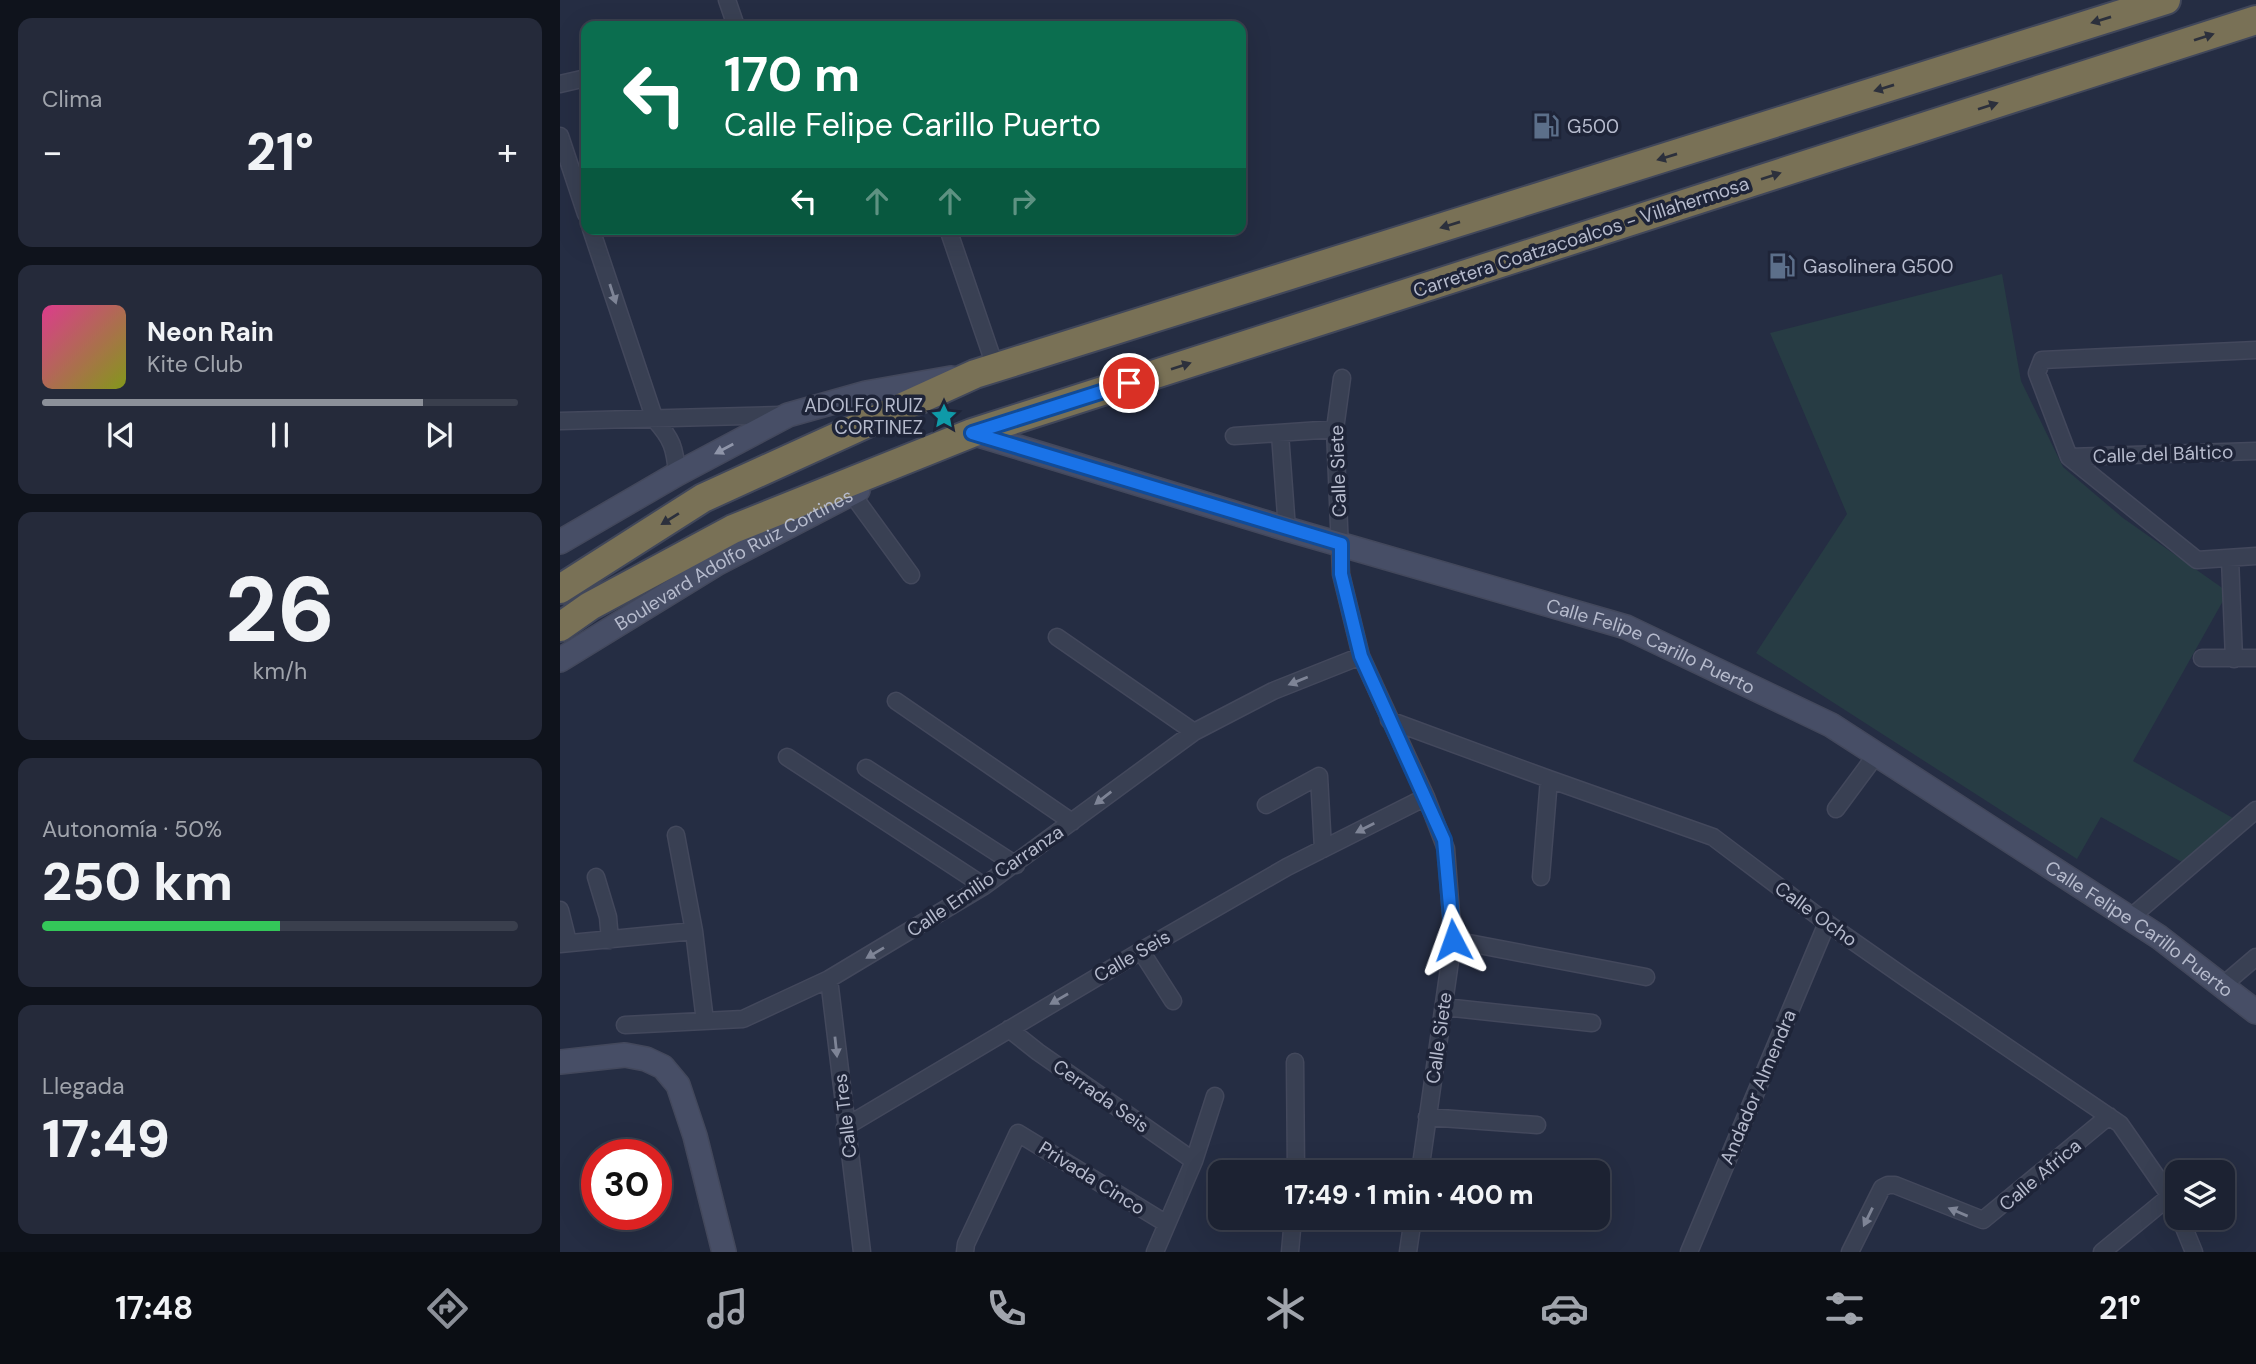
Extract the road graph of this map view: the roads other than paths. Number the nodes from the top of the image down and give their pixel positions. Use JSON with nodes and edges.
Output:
{"nodes":[{"id":1,"x":727,"y":0,"type":"edge"},
{"id":2,"x":2166,"y":0,"type":"edge"},
{"id":3,"x":2256,"y":20,"type":"edge"},
{"id":4,"x":734,"y":21,"type":"edge"},
{"id":5,"x":581,"y":79,"type":"edge"},
{"id":6,"x":560,"y":84,"type":"edge"},
{"id":7,"x":560,"y":136,"type":"edge"},
{"id":8,"x":581,"y":199,"type":"edge"},
{"id":9,"x":593,"y":235,"type":"edge"},
{"id":10,"x":950,"y":235,"type":"edge"},
{"id":11,"x":2256,"y":350,"type":"edge"},
{"id":12,"x":985,"y":370,"type":"junction"},
{"id":13,"x":1342,"y":378,"type":"dead end"},
{"id":14,"x":788,"y":415,"type":"junction"},
{"id":15,"x":655,"y":419,"type":"junction"},
{"id":16,"x":560,"y":421,"type":"edge"},
{"id":17,"x":1335,"y":429,"type":"junction"},
{"id":18,"x":972,"y":433,"type":"junction"},
{"id":19,"x":1280,"y":434,"type":"junction"},
{"id":20,"x":1234,"y":436,"type":"dead end"},
{"id":21,"x":2256,"y":451,"type":"edge"},
{"id":22,"x":2069,"y":457,"type":"junction"},
{"id":23,"x":909,"y":460,"type":"junction"},
{"id":24,"x":677,"y":474,"type":"junction"},
{"id":25,"x":852,"y":494,"type":"junction"},
{"id":26,"x":1287,"y":529,"type":"junction"},
{"id":27,"x":560,"y":542,"type":"edge"},
{"id":28,"x":1341,"y":544,"type":"junction"},
{"id":29,"x":2256,"y":556,"type":"edge"},
{"id":30,"x":2230,"y":558,"type":"junction"},
{"id":31,"x":911,"y":575,"type":"dead end"},
{"id":32,"x":560,"y":589,"type":"edge"},
{"id":33,"x":560,"y":627,"type":"edge"},
{"id":34,"x":1057,"y":637,"type":"dead end"},
{"id":35,"x":1361,"y":656,"type":"junction"},
{"id":36,"x":2202,"y":658,"type":"dead end"},
{"id":37,"x":2256,"y":658,"type":"edge"},
{"id":38,"x":2234,"y":659,"type":"junction"},
{"id":39,"x":560,"y":660,"type":"edge"},
{"id":40,"x":896,"y":701,"type":"dead end"},
{"id":41,"x":1389,"y":720,"type":"junction"},
{"id":42,"x":1194,"y":732,"type":"junction"},
{"id":43,"x":1876,"y":755,"type":"junction"},
{"id":44,"x":787,"y":757,"type":"dead end"},
{"id":45,"x":866,"y":768,"type":"dead end"},
{"id":46,"x":1549,"y":779,"type":"junction"},
{"id":47,"x":1426,"y":797,"type":"junction"},
{"id":48,"x":1266,"y":804,"type":"dead end"},
{"id":49,"x":1836,"y":809,"type":"dead end"},
{"id":50,"x":2256,"y":810,"type":"edge"},
{"id":51,"x":1072,"y":822,"type":"junction"},
{"id":52,"x":676,"y":835,"type":"dead end"},
{"id":53,"x":1323,"y":849,"type":"junction"},
{"id":54,"x":1016,"y":864,"type":"junction"},
{"id":55,"x":596,"y":877,"type":"dead end"},
{"id":56,"x":1541,"y":877,"type":"dead end"},
{"id":57,"x":984,"y":887,"type":"junction"},
{"id":58,"x":560,"y":910,"type":"edge"},
{"id":59,"x":2130,"y":918,"type":"junction"},
{"id":60,"x":1827,"y":923,"type":"junction"},
{"id":61,"x":694,"y":930,"type":"junction"},
{"id":62,"x":610,"y":940,"type":"junction"},
{"id":63,"x":1453,"y":940,"type":"junction"},
{"id":64,"x":564,"y":943,"type":"edge"},
{"id":65,"x":1141,"y":951,"type":"junction"},
{"id":66,"x":2256,"y":957,"type":"edge"},
{"id":67,"x":1646,"y":977,"type":"dead end"},
{"id":68,"x":829,"y":979,"type":"junction"},
{"id":69,"x":2222,"y":986,"type":"junction"},
{"id":70,"x":1173,"y":1001,"type":"dead end"},
{"id":71,"x":1444,"y":1007,"type":"junction"},
{"id":72,"x":2256,"y":1013,"type":"edge"},
{"id":73,"x":705,"y":1021,"type":"junction"},
{"id":74,"x":1592,"y":1023,"type":"dead end"},
{"id":75,"x":625,"y":1024,"type":"dead end"},
{"id":76,"x":1009,"y":1029,"type":"junction"},
{"id":77,"x":560,"y":1062,"type":"edge"},
{"id":78,"x":1295,"y":1062,"type":"dead end"},
{"id":79,"x":1215,"y":1096,"type":"dead end"},
{"id":80,"x":2109,"y":1116,"type":"junction"},
{"id":81,"x":1427,"y":1117,"type":"junction"},
{"id":82,"x":1537,"y":1125,"type":"dead end"},
{"id":83,"x":845,"y":1127,"type":"junction"},
{"id":84,"x":1296,"y":1160,"type":"edge"},
{"id":85,"x":1422,"y":1160,"type":"edge"},
{"id":86,"x":1194,"y":1161,"type":"junction"},
{"id":87,"x":2165,"y":1191,"type":"edge"},
{"id":88,"x":2165,"y":1210,"type":"edge"},
{"id":89,"x":1167,"y":1224,"type":"junction"},
{"id":90,"x":1292,"y":1230,"type":"edge"},
{"id":91,"x":1411,"y":1230,"type":"edge"},
{"id":92,"x":2185,"y":1230,"type":"edge"},
{"id":93,"x":965,"y":1248,"type":"edge"},
{"id":94,"x":724,"y":1252,"type":"edge"},
{"id":95,"x":863,"y":1252,"type":"edge"},
{"id":96,"x":981,"y":1252,"type":"edge"},
{"id":97,"x":1155,"y":1252,"type":"edge"},
{"id":98,"x":1290,"y":1252,"type":"edge"},
{"id":99,"x":1408,"y":1252,"type":"edge"},
{"id":100,"x":1689,"y":1252,"type":"edge"},
{"id":101,"x":1850,"y":1252,"type":"edge"},
{"id":102,"x":2102,"y":1252,"type":"edge"},
{"id":103,"x":2194,"y":1252,"type":"edge"}],
"edges":[{"from":1,"to":4,"type":"street"},
{"from":2,"to":12,"type":"highway","one_way":true},
{"from":18,"to":3,"type":"highway","name":"Carretera Coatzacoalcos - Villahermosa","one_way":true},
{"from":5,"to":6,"type":"street"},
{"from":7,"to":8,"type":"street"},
{"from":9,"to":15,"type":"street","one_way":true},
{"from":10,"to":12,"type":"street"},
{"from":11,"to":22,"type":"street"},
{"from":12,"to":14,"type":"street"},
{"from":12,"to":32,"type":"highway","one_way":true},
{"from":13,"to":17,"type":"street","name":"Calle Siete"},
{"from":14,"to":15,"type":"street"},
{"from":14,"to":24,"type":"street","one_way":true},
{"from":15,"to":16,"type":"street"},
{"from":15,"to":24,"type":"street"},
{"from":17,"to":19,"type":"street"},
{"from":17,"to":28,"type":"street","name":"Calle Siete"},
{"from":18,"to":23,"type":"highway","name":"Carretera Coatzacoalcos - Villahermosa"},
{"from":18,"to":26,"type":"street","name":"Calle Felipe Carillo Puerto"},
{"from":19,"to":20,"type":"street"},
{"from":19,"to":26,"type":"street"},
{"from":21,"to":22,"type":"street","name":"Calle del Báltico"},
{"from":22,"to":30,"type":"street"},
{"from":23,"to":25,"type":"street","name":"Boulevard Adolfo Ruiz Cortines"},
{"from":23,"to":33,"type":"highway","name":"Carretera Coatzacoalcos - Villahermosa"},
{"from":24,"to":27,"type":"street"},
{"from":25,"to":31,"type":"street"},
{"from":25,"to":39,"type":"street","name":"Boulevard Adolfo Ruiz Cortines"},
{"from":26,"to":28,"type":"street","name":"Calle Felipe Carillo Puerto"},
{"from":28,"to":35,"type":"street","name":"Calle Siete"},
{"from":28,"to":43,"type":"street","name":"Calle Felipe Carillo Puerto"},
{"from":29,"to":30,"type":"street"},
{"from":30,"to":38,"type":"street"},
{"from":34,"to":42,"type":"street"},
{"from":35,"to":41,"type":"street","name":"Calle Siete"},
{"from":35,"to":42,"type":"street","name":"Calle Emilio Carranza","one_way":true},
{"from":36,"to":38,"type":"street"},
{"from":37,"to":38,"type":"street"},
{"from":40,"to":51,"type":"street"},
{"from":41,"to":46,"type":"street","name":"Calle Ocho"},
{"from":41,"to":47,"type":"street","name":"Calle Siete"},
{"from":42,"to":51,"type":"street","name":"Calle Emilio Carranza","one_way":true},
{"from":43,"to":49,"type":"street"},
{"from":43,"to":59,"type":"street","name":"Calle Felipe Carillo Puerto"},
{"from":44,"to":57,"type":"street"},
{"from":45,"to":54,"type":"street"},
{"from":46,"to":56,"type":"street"},
{"from":46,"to":60,"type":"street","name":"Calle Ocho"},
{"from":47,"to":53,"type":"street","name":"Calle Seis","one_way":true},
{"from":47,"to":63,"type":"street","name":"Calle Siete"},
{"from":48,"to":53,"type":"street"},
{"from":50,"to":59,"type":"street"},
{"from":51,"to":54,"type":"street","name":"Calle Emilio Carranza"},
{"from":52,"to":61,"type":"street"},
{"from":53,"to":65,"type":"street","name":"Calle Seis"},
{"from":54,"to":57,"type":"street","name":"Calle Emilio Carranza"},
{"from":55,"to":62,"type":"street"},
{"from":57,"to":68,"type":"street","name":"Calle Emilio Carranza","one_way":true},
{"from":58,"to":64,"type":"street"},
{"from":59,"to":69,"type":"street","name":"Calle Felipe Carillo Puerto"},
{"from":60,"to":80,"type":"street","name":"Calle Ocho"},
{"from":60,"to":100,"type":"street","name":"Andador Almendra"},
{"from":61,"to":62,"type":"street"},
{"from":61,"to":73,"type":"street"},
{"from":62,"to":64,"type":"street"},
{"from":63,"to":67,"type":"street"},
{"from":63,"to":71,"type":"street","name":"Calle Siete"},
{"from":65,"to":70,"type":"street"},
{"from":65,"to":76,"type":"street","name":"Calle Seis","one_way":true},
{"from":66,"to":69,"type":"street"},
{"from":68,"to":73,"type":"street","name":"Calle Emilio Carranza"},
{"from":68,"to":83,"type":"street","name":"Calle Tres","one_way":true},
{"from":69,"to":72,"type":"street","name":"Calle Felipe Carillo Puerto"},
{"from":71,"to":74,"type":"street"},
{"from":71,"to":81,"type":"street","name":"Calle Siete"},
{"from":73,"to":75,"type":"street","name":"Calle Emilio Carranza"},
{"from":76,"to":83,"type":"street","name":"Calle Seis"},
{"from":76,"to":86,"type":"street","name":"Cerrada Seis"},
{"from":77,"to":94,"type":"street"},
{"from":78,"to":84,"type":"street"},
{"from":79,"to":86,"type":"street"},
{"from":80,"to":87,"type":"street","name":"Calle Ocho"},
{"from":80,"to":101,"type":"street","name":"Calle Africa","one_way":true},
{"from":81,"to":82,"type":"street"},
{"from":81,"to":85,"type":"street","name":"Calle Siete"},
{"from":83,"to":95,"type":"street","name":"Calle Tres"},
{"from":86,"to":89,"type":"street"},
{"from":88,"to":102,"type":"street"},
{"from":89,"to":93,"type":"street","name":"Privada Cinco"},
{"from":89,"to":97,"type":"street"},
{"from":90,"to":98,"type":"street"},
{"from":91,"to":99,"type":"street"},
{"from":92,"to":103,"type":"street"},
{"from":93,"to":96,"type":"street"}]}
